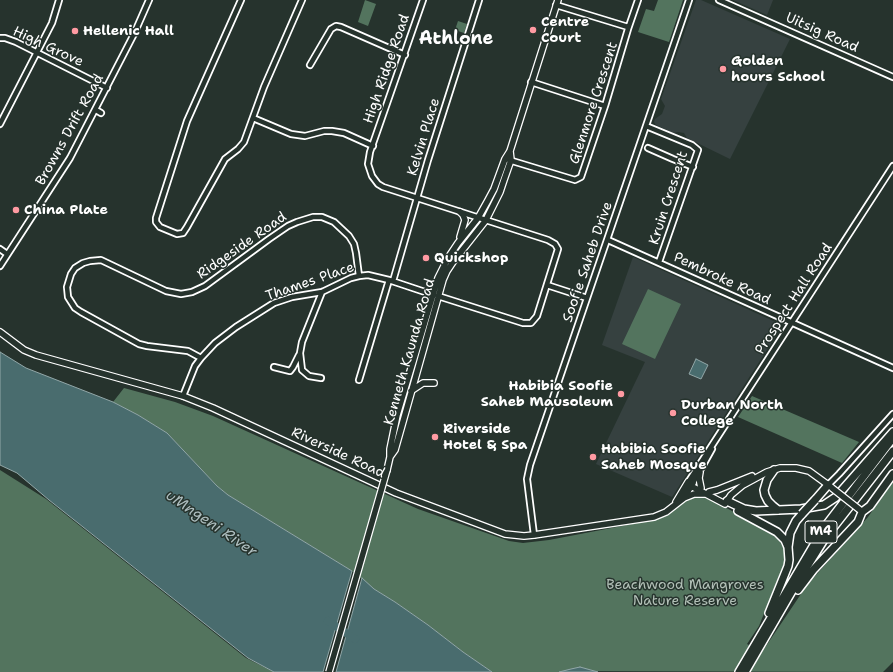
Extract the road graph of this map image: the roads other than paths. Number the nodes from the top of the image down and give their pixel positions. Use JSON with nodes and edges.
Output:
{"nodes":[{"id":1,"x":59,"y":0,"type":"edge"},
{"id":2,"x":149,"y":0,"type":"edge"},
{"id":3,"x":241,"y":0,"type":"edge"},
{"id":4,"x":423,"y":0,"type":"edge"},
{"id":5,"x":479,"y":0,"type":"edge"},
{"id":6,"x":638,"y":0,"type":"edge"},
{"id":7,"x":689,"y":0,"type":"edge"},
{"id":8,"x":719,"y":0,"type":"edge"},
{"id":9,"x":301,"y":1,"type":"edge"},
{"id":10,"x":557,"y":2,"type":"edge"},
{"id":11,"x":628,"y":27,"type":"junction"},
{"id":12,"x":0,"y":38,"type":"edge"},
{"id":13,"x":37,"y":53,"type":"junction"},
{"id":14,"x":405,"y":55,"type":"junction"},
{"id":15,"x":51,"y":60,"type":"junction"},
{"id":16,"x":47,"y":65,"type":"dead end"},
{"id":17,"x":310,"y":65,"type":"dead end"},
{"id":18,"x":893,"y":77,"type":"edge"},
{"id":19,"x":531,"y":82,"type":"junction"},
{"id":20,"x":107,"y":88,"type":"junction"},
{"id":21,"x":605,"y":106,"type":"junction"},
{"id":22,"x":96,"y":110,"type":"junction"},
{"id":23,"x":101,"y":113,"type":"dead end"},
{"id":24,"x":253,"y":118,"type":"junction"},
{"id":25,"x":0,"y":124,"type":"edge"},
{"id":26,"x":646,"y":126,"type":"junction"},
{"id":27,"x":372,"y":146,"type":"junction"},
{"id":28,"x":648,"y":148,"type":"dead end"},
{"id":29,"x":510,"y":151,"type":"junction"},
{"id":30,"x":504,"y":159,"type":"junction"},
{"id":31,"x":511,"y":160,"type":"junction"},
{"id":32,"x":893,"y":166,"type":"edge"},
{"id":33,"x":693,"y":167,"type":"junction"},
{"id":34,"x":503,"y":172,"type":"junction"},
{"id":35,"x":494,"y":189,"type":"junction"},
{"id":36,"x":500,"y":192,"type":"junction"},
{"id":37,"x":416,"y":198,"type":"junction"},
{"id":38,"x":460,"y":212,"type":"junction"},
{"id":39,"x":478,"y":218,"type":"junction"},
{"id":40,"x":486,"y":220,"type":"junction"},
{"id":41,"x":608,"y":240,"type":"junction"},
{"id":42,"x":458,"y":243,"type":"junction"},
{"id":43,"x":0,"y":250,"type":"edge"},
{"id":44,"x":7,"y":254,"type":"junction"},
{"id":45,"x":659,"y":262,"type":"junction"},
{"id":46,"x":0,"y":266,"type":"edge"},
{"id":47,"x":359,"y":276,"type":"junction"},
{"id":48,"x":391,"y":280,"type":"junction"},
{"id":49,"x":547,"y":285,"type":"junction"},
{"id":50,"x":322,"y":292,"type":"junction"},
{"id":51,"x":436,"y":295,"type":"junction"},
{"id":52,"x":587,"y":298,"type":"junction"},
{"id":53,"x":792,"y":323,"type":"junction"},
{"id":54,"x":0,"y":332,"type":"edge"},
{"id":55,"x":300,"y":353,"type":"junction"},
{"id":56,"x":201,"y":358,"type":"junction"},
{"id":57,"x":274,"y":367,"type":"dead end"},
{"id":58,"x":893,"y":368,"type":"edge"},
{"id":59,"x":321,"y":378,"type":"dead end"},
{"id":60,"x":359,"y":380,"type":"dead end"},
{"id":61,"x":434,"y":383,"type":"dead end"},
{"id":62,"x":411,"y":391,"type":"junction"},
{"id":63,"x":183,"y":396,"type":"junction"},
{"id":64,"x":893,"y":414,"type":"edge"},
{"id":65,"x":893,"y":432,"type":"edge"},
{"id":66,"x":893,"y":438,"type":"edge"},
{"id":67,"x":714,"y":444,"type":"junction"},
{"id":68,"x":893,"y":452,"type":"edge"},
{"id":69,"x":390,"y":458,"type":"junction"},
{"id":70,"x":770,"y":471,"type":"junction"},
{"id":71,"x":700,"y":472,"type":"junction"},
{"id":72,"x":893,"y":474,"type":"edge"},
{"id":73,"x":690,"y":484,"type":"junction"},
{"id":74,"x":830,"y":487,"type":"junction"},
{"id":75,"x":701,"y":488,"type":"junction"},
{"id":76,"x":708,"y":493,"type":"junction"},
{"id":77,"x":684,"y":498,"type":"junction"},
{"id":78,"x":726,"y":503,"type":"junction"},
{"id":79,"x":675,"y":505,"type":"junction"},
{"id":80,"x":778,"y":510,"type":"junction"},
{"id":81,"x":861,"y":511,"type":"junction"},
{"id":82,"x":534,"y":535,"type":"junction"},
{"id":83,"x":788,"y":547,"type":"junction"},
{"id":84,"x":764,"y":635,"type":"junction"},
{"id":85,"x":329,"y":672,"type":"edge"},
{"id":86,"x":739,"y":672,"type":"edge"},
{"id":87,"x":745,"y":672,"type":"edge"}],
"edges":[{"from":1,"to":13,"type":"street"},
{"from":2,"to":20,"type":"street","name":"Browns Drift Road"},
{"from":3,"to":24,"type":"street"},
{"from":4,"to":14,"type":"street","name":"High Ridge Road"},
{"from":5,"to":37,"type":"street","name":"Kelvin Place"},
{"from":6,"to":11,"type":"street","name":"Glenmore Crescent"},
{"from":7,"to":26,"type":"street","name":"Soofie Saheb Drive"},
{"from":8,"to":18,"type":"street","name":"Uitsig Road"},
{"from":9,"to":24,"type":"street"},
{"from":10,"to":11,"type":"street","name":"Glenmore Crescent"},
{"from":10,"to":19,"type":"main road","name":"Kenneth Kaunda Road"},
{"from":11,"to":21,"type":"street","name":"Glenmore Crescent"},
{"from":12,"to":13,"type":"street","name":"High Grove"},
{"from":13,"to":15,"type":"street","name":"High Grove"},
{"from":13,"to":25,"type":"street"},
{"from":14,"to":17,"type":"street"},
{"from":14,"to":27,"type":"street","name":"High Ridge Road"},
{"from":15,"to":16,"type":"street"},
{"from":15,"to":20,"type":"street","name":"High Grove"},
{"from":19,"to":21,"type":"street"},
{"from":19,"to":29,"type":"main road","name":"Kenneth Kaunda Road"},
{"from":20,"to":22,"type":"street","name":"Browns Drift Road"},
{"from":21,"to":31,"type":"street","name":"Glenmore Crescent"},
{"from":22,"to":23,"type":"street"},
{"from":22,"to":44,"type":"street","name":"Browns Drift Road"},
{"from":24,"to":27,"type":"street"},
{"from":26,"to":33,"type":"street","name":"Kruin Crescent"},
{"from":26,"to":41,"type":"street","name":"Soofie Saheb Drive"},
{"from":27,"to":37,"type":"street","name":"High Ridge Road"},
{"from":28,"to":33,"type":"street"},
{"from":29,"to":30,"type":"main road","name":"Kenneth Kaunda Road"},
{"from":29,"to":31,"type":"main road","name":"Kenneth Kaunda Road"},
{"from":30,"to":31,"type":"street","name":"Glenmore Crescent"},
{"from":30,"to":34,"type":"main road","name":"Kenneth Kaunda Road"},
{"from":31,"to":34,"type":"main road","name":"Kenneth Kaunda Road"},
{"from":32,"to":53,"type":"street","name":"Prospect Hall Road"},
{"from":33,"to":45,"type":"street","name":"Kruin Crescent"},
{"from":34,"to":35,"type":"main road","name":"Kenneth Kaunda Road"},
{"from":34,"to":36,"type":"main road","name":"Kenneth Kaunda Road"},
{"from":35,"to":36,"type":"main road"},
{"from":35,"to":39,"type":"main road","name":"Kenneth Kaunda Road"},
{"from":36,"to":40,"type":"main road","name":"Kenneth Kaunda Road"},
{"from":37,"to":38,"type":"street","name":"High Ridge Road"},
{"from":37,"to":48,"type":"street","name":"Kelvin Place"},
{"from":38,"to":39,"type":"street","name":"High Ridge Road"},
{"from":38,"to":42,"type":"main road"},
{"from":39,"to":40,"type":"street","name":"High Ridge Road"},
{"from":39,"to":42,"type":"main road","name":"Kenneth Kaunda Road"},
{"from":40,"to":49,"type":"street","name":"High Ridge Road"},
{"from":40,"to":51,"type":"main road","name":"Kenneth Kaunda Road"},
{"from":41,"to":45,"type":"street","name":"Pembroke Road"},
{"from":41,"to":52,"type":"street","name":"Soofie Saheb Drive"},
{"from":42,"to":51,"type":"main road","name":"Kenneth Kaunda Road"},
{"from":43,"to":44,"type":"street"},
{"from":44,"to":46,"type":"street","name":"Browns Drift Road"},
{"from":45,"to":53,"type":"street","name":"Pembroke Road"},
{"from":47,"to":48,"type":"street","name":"Thames Place"},
{"from":47,"to":50,"type":"street","name":"Thames Place"},
{"from":47,"to":56,"type":"street","name":"Ridgeside Road"},
{"from":48,"to":51,"type":"street","name":"Thames Place"},
{"from":48,"to":60,"type":"street","name":"Kelvin Place"},
{"from":49,"to":51,"type":"street","name":"Thames Place"},
{"from":49,"to":52,"type":"street"},
{"from":50,"to":55,"type":"street"},
{"from":50,"to":56,"type":"street","name":"Thames Place"},
{"from":51,"to":62,"type":"main road","name":"Kenneth Kaunda Road"},
{"from":51,"to":69,"type":"main road","name":"Kenneth Kaunda Road"},
{"from":52,"to":82,"type":"street","name":"Soofie Saheb Drive"},
{"from":53,"to":58,"type":"street","name":"Pembroke Road"},
{"from":53,"to":67,"type":"street","name":"Prospect Hall Road"},
{"from":54,"to":63,"type":"main road","name":"Riverside Road"},
{"from":55,"to":57,"type":"street"},
{"from":55,"to":59,"type":"street"},
{"from":56,"to":63,"type":"street","name":"Thames Place"},
{"from":61,"to":62,"type":"main road"},
{"from":62,"to":69,"type":"main road","name":"Kenneth Kaunda Road"},
{"from":63,"to":82,"type":"main road","name":"Riverside Road"},
{"from":64,"to":74,"type":"street"},
{"from":65,"to":80,"type":"highway"},
{"from":66,"to":84,"type":"highway","number":"M4"},
{"from":67,"to":71,"type":"street","name":"Prospect Hall Road"},
{"from":67,"to":73,"type":"street","name":"Prospect Hall Road"},
{"from":68,"to":84,"type":"highway","number":"M4"},
{"from":69,"to":85,"type":"main road","name":"Kenneth Kaunda Road","bridge":true},
{"from":70,"to":74,"type":"main road"},
{"from":70,"to":76,"type":"main road"},
{"from":70,"to":78,"type":"main road"},
{"from":70,"to":80,"type":"highway"},
{"from":71,"to":73,"type":"street","name":"Prospect Hall Road"},
{"from":71,"to":75,"type":"main road"},
{"from":72,"to":81,"type":"highway"},
{"from":73,"to":75,"type":"main road"},
{"from":73,"to":76,"type":"main road"},
{"from":73,"to":77,"type":"main road","name":"Riverside Road"},
{"from":73,"to":79,"type":"main road","name":"Riverside Road"},
{"from":74,"to":81,"type":"main road","bridge":true},
{"from":74,"to":83,"type":"highway","bridge":true},
{"from":75,"to":76,"type":"main road"},
{"from":76,"to":77,"type":"main road"},
{"from":76,"to":78,"type":"main road"},
{"from":77,"to":79,"type":"main road","name":"Riverside Road"},
{"from":78,"to":80,"type":"highway"},
{"from":78,"to":83,"type":"highway"},
{"from":79,"to":82,"type":"main road","name":"Riverside Road"},
{"from":81,"to":84,"type":"highway"},
{"from":83,"to":84,"type":"highway"},
{"from":84,"to":86,"type":"highway","number":"M4"},
{"from":84,"to":87,"type":"highway","number":"M4"}]}
